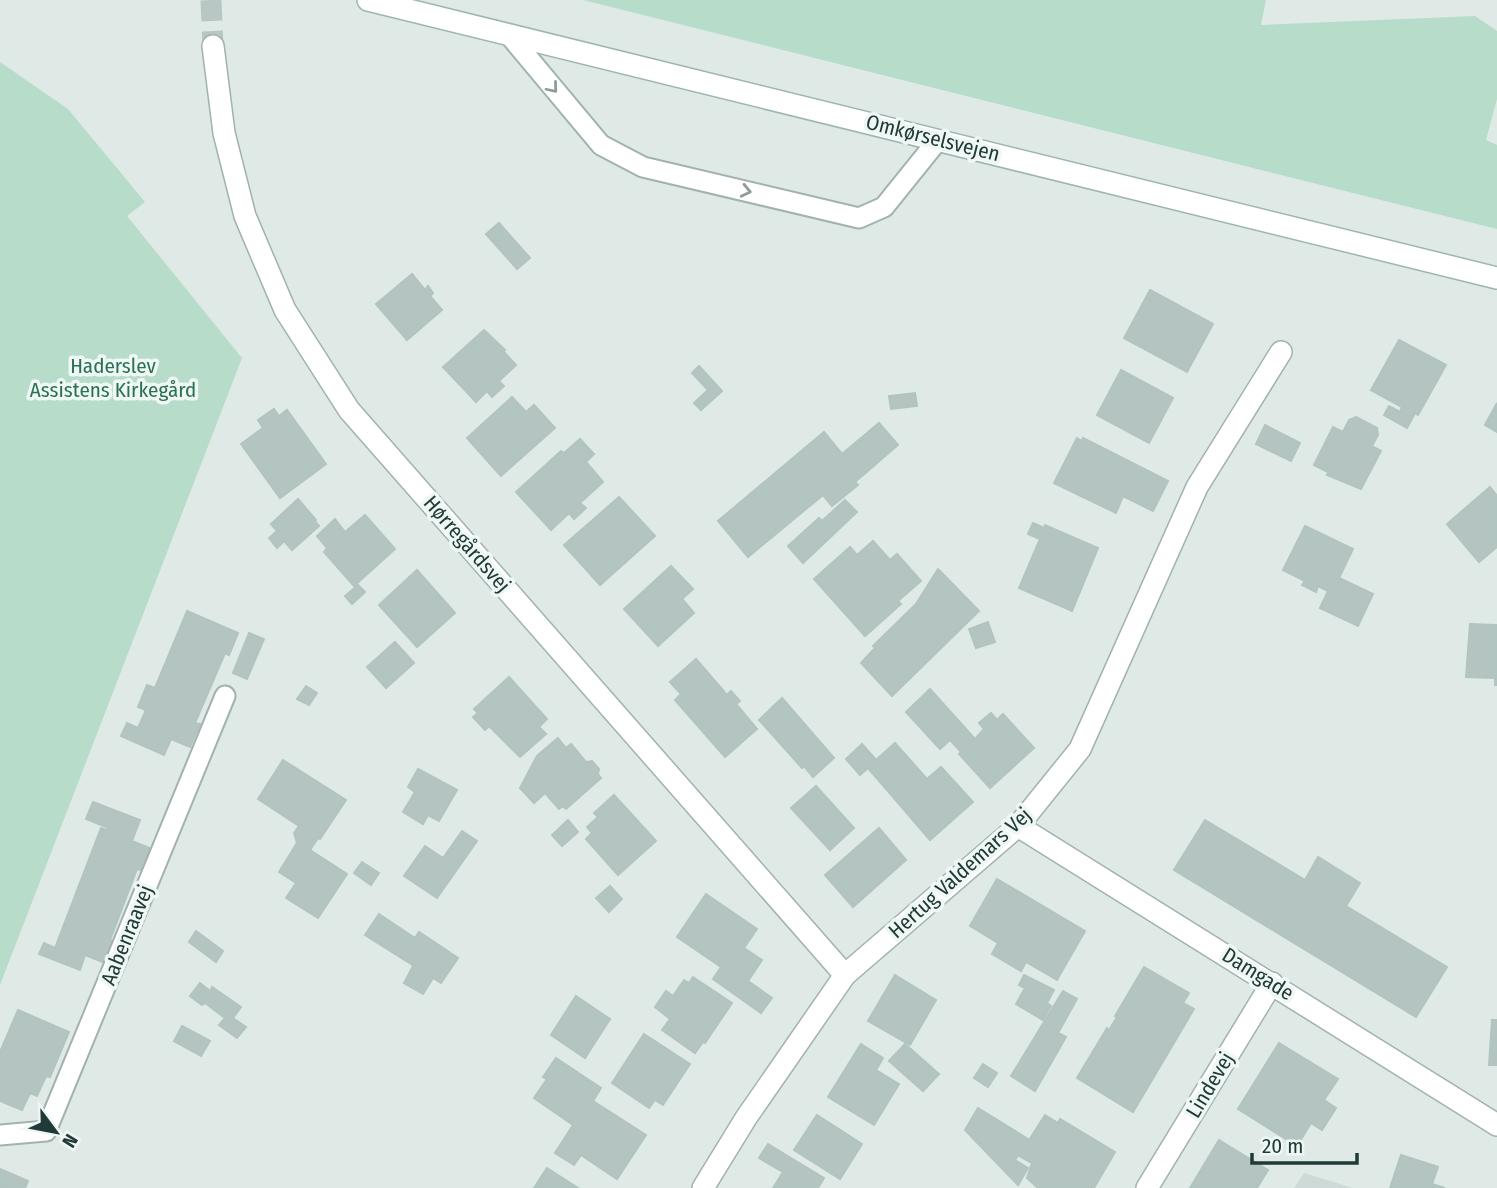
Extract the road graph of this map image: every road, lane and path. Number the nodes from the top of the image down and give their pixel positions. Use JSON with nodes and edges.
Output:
{"nodes":[{"id":1,"x":368,"y":0,"type":"edge"},
{"id":2,"x":510,"y":36,"type":"junction"},
{"id":3,"x":212,"y":46,"type":"tunnel mouth"},
{"id":4,"x":938,"y":140,"type":"junction"},
{"id":5,"x":1497,"y":278,"type":"edge"},
{"id":6,"x":1281,"y":352,"type":"dead end"},
{"id":7,"x":225,"y":696,"type":"dead end"},
{"id":8,"x":1018,"y":826,"type":"junction"},
{"id":9,"x":845,"y":975,"type":"junction"},
{"id":10,"x":1272,"y":983,"type":"junction"},
{"id":11,"x":1497,"y":1125,"type":"edge"},
{"id":12,"x":0,"y":1135,"type":"edge"},
{"id":13,"x":703,"y":1188,"type":"edge"},
{"id":14,"x":1147,"y":1188,"type":"edge"}],
"edges":[{"from":1,"to":2,"type":"street","name":"Omkørselsvejen"},
{"from":2,"to":4,"type":"street","name":"Omkørselsvejen"},
{"from":2,"to":4,"type":"lane","one_way":true},
{"from":3,"to":9,"type":"street","name":"Hørregårdsvej"},
{"from":4,"to":5,"type":"street","name":"Omkørselsvejen"},
{"from":6,"to":8,"type":"street","name":"Hertug Valdemars Vej"},
{"from":7,"to":12,"type":"lane","name":"Aabenraavej"},
{"from":8,"to":9,"type":"street","name":"Hertug Valdemars Vej"},
{"from":8,"to":10,"type":"street","name":"Damgade"},
{"from":9,"to":13,"type":"street","name":"Hertug Valdemars Vej"},
{"from":10,"to":11,"type":"street","name":"Damgade"},
{"from":10,"to":14,"type":"street","name":"Lindevej"}]}
